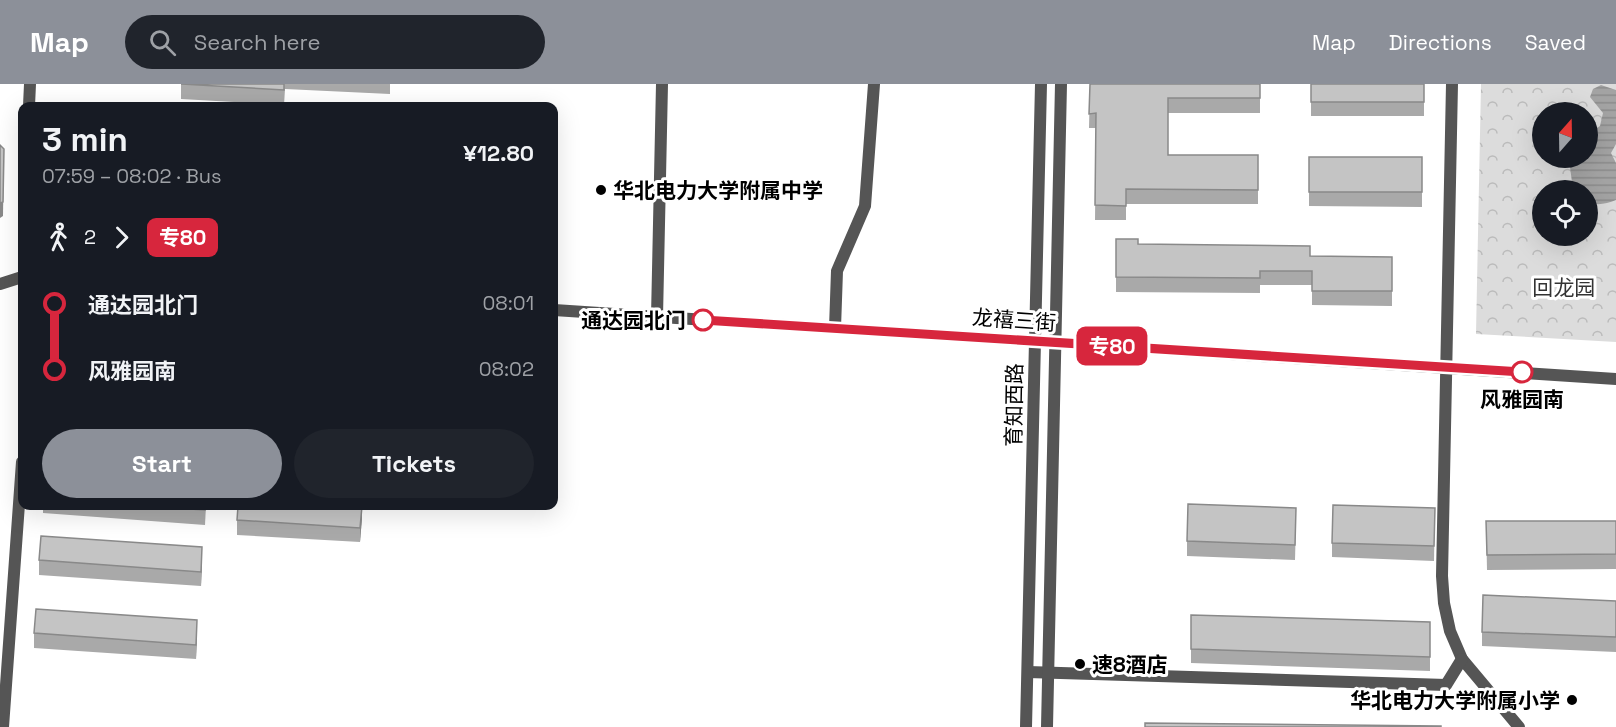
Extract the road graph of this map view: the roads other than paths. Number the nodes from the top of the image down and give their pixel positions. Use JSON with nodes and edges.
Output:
{"nodes":[{"id":1,"x":30,"y":84,"type":"edge"},
{"id":2,"x":662,"y":84,"type":"edge"},
{"id":3,"x":874,"y":84,"type":"edge"},
{"id":4,"x":1041,"y":84,"type":"edge"},
{"id":5,"x":1061,"y":84,"type":"edge"},
{"id":6,"x":1452,"y":84,"type":"edge"},
{"id":7,"x":29,"y":102,"type":"edge"},
{"id":8,"x":18,"y":279,"type":"edge"},
{"id":9,"x":0,"y":284,"type":"edge"},
{"id":10,"x":558,"y":310,"type":"edge"},
{"id":11,"x":657,"y":317,"type":"junction"},
{"id":12,"x":835,"y":328,"type":"junction"},
{"id":13,"x":1035,"y":341,"type":"junction"},
{"id":14,"x":1055,"y":342,"type":"junction"},
{"id":15,"x":1447,"y":368,"type":"junction"},
{"id":16,"x":1616,"y":379,"type":"edge"},
{"id":17,"x":19,"y":510,"type":"edge"},
{"id":18,"x":1462,"y":659,"type":"junction"},
{"id":19,"x":1028,"y":672,"type":"junction"},
{"id":20,"x":1048,"y":673,"type":"junction"},
{"id":21,"x":3,"y":727,"type":"edge"},
{"id":22,"x":1026,"y":727,"type":"edge"},
{"id":23,"x":1047,"y":727,"type":"edge"},
{"id":24,"x":1519,"y":727,"type":"edge"}],
"edges":[{"from":1,"to":7,"type":"street"},
{"from":2,"to":11,"type":"street"},
{"from":3,"to":12,"type":"street"},
{"from":4,"to":13,"type":"street","name":"育知西路"},
{"from":5,"to":14,"type":"street","name":"育知西路"},
{"from":6,"to":15,"type":"street"},
{"from":8,"to":9,"type":"street"},
{"from":10,"to":11,"type":"street","name":"龙禧三街"},
{"from":11,"to":12,"type":"street","name":"龙禧三街"},
{"from":12,"to":13,"type":"street","name":"龙禧三街"},
{"from":13,"to":14,"type":"street","name":"龙禧三街"},
{"from":13,"to":19,"type":"street","name":"育知西路"},
{"from":14,"to":15,"type":"street","name":"龙禧三街"},
{"from":14,"to":20,"type":"street","name":"育知西路"},
{"from":15,"to":16,"type":"street","name":"龙禧三街"},
{"from":15,"to":18,"type":"street"},
{"from":17,"to":21,"type":"street"},
{"from":18,"to":20,"type":"street"},
{"from":18,"to":24,"type":"street"},
{"from":19,"to":20,"type":"street"},
{"from":19,"to":22,"type":"street","name":"育知西路"},
{"from":20,"to":23,"type":"street","name":"育知西路"}]}
